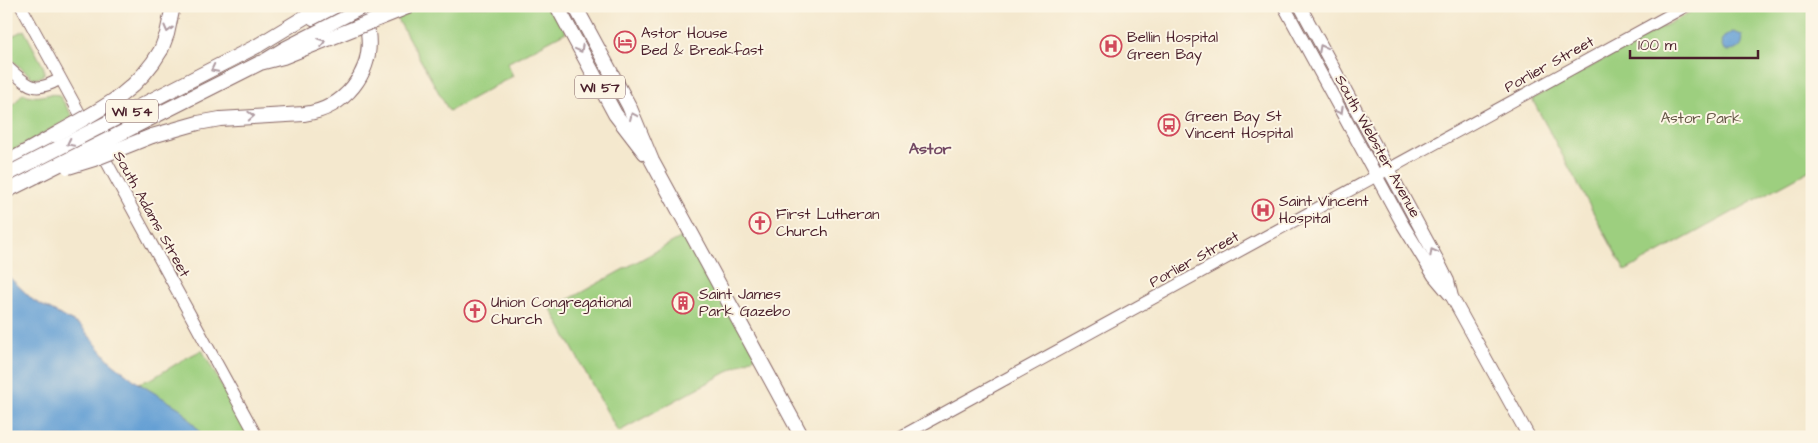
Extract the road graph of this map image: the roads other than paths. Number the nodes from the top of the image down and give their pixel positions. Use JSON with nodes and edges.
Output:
{"nodes":[{"id":1,"x":21,"y":6,"type":"edge"},
{"id":2,"x":173,"y":6,"type":"edge"},
{"id":3,"x":323,"y":6,"type":"edge"},
{"id":4,"x":338,"y":6,"type":"edge"},
{"id":5,"x":360,"y":6,"type":"edge"},
{"id":6,"x":366,"y":6,"type":"edge"},
{"id":7,"x":410,"y":6,"type":"edge"},
{"id":8,"x":557,"y":6,"type":"edge"},
{"id":9,"x":575,"y":6,"type":"edge"},
{"id":10,"x":1284,"y":6,"type":"edge"},
{"id":11,"x":1300,"y":6,"type":"edge"},
{"id":12,"x":1686,"y":6,"type":"edge"},
{"id":13,"x":257,"y":46,"type":"junction"},
{"id":14,"x":260,"y":63,"type":"junction"},
{"id":15,"x":6,"y":66,"type":"edge"},
{"id":16,"x":60,"y":78,"type":"junction"},
{"id":17,"x":652,"y":161,"type":"junction"},
{"id":18,"x":6,"y":163,"type":"edge"},
{"id":19,"x":1388,"y":169,"type":"junction"},
{"id":20,"x":6,"y":175,"type":"edge"},
{"id":21,"x":36,"y":176,"type":"junction"},
{"id":22,"x":1376,"y":176,"type":"junction"},
{"id":23,"x":6,"y":191,"type":"edge"},
{"id":24,"x":1452,"y":297,"type":"junction"},
{"id":25,"x":257,"y":437,"type":"edge"},
{"id":26,"x":802,"y":437,"type":"edge"},
{"id":27,"x":900,"y":437,"type":"edge"},
{"id":28,"x":1529,"y":437,"type":"edge"}],
"edges":[{"from":1,"to":16,"type":"street","name":"South Adams Street"},
{"from":2,"to":18,"type":"main road","one_way":true,"bridge":true},
{"from":3,"to":13,"type":"main road","number":"WI 54"},
{"from":4,"to":13,"type":"main road"},
{"from":21,"to":5,"type":"main road","one_way":true,"bridge":true},
{"from":6,"to":14,"type":"main road","bridge":true},
{"from":14,"to":7,"type":"main road","number":"WI 54","one_way":true,"bridge":true},
{"from":8,"to":17,"type":"main road","number":"WI 57","one_way":true},
{"from":17,"to":9,"type":"main road","number":"WI 57","one_way":true},
{"from":10,"to":22,"type":"main road","name":"South Webster Avenue","one_way":true},
{"from":19,"to":11,"type":"main road","name":"South Webster Avenue","one_way":true},
{"from":12,"to":19,"type":"street","name":"Porlier Street"},
{"from":13,"to":20,"type":"main road","number":"WI 54","one_way":true,"bridge":true},
{"from":14,"to":21,"type":"main road","number":"WI 54","bridge":true},
{"from":15,"to":16,"type":"street"},
{"from":16,"to":25,"type":"street","name":"South Adams Street"},
{"from":17,"to":26,"type":"main road","number":"WI 57"},
{"from":19,"to":22,"type":"street","name":"Porlier Street"},
{"from":24,"to":19,"type":"main road","name":"South Webster Avenue","one_way":true},
{"from":21,"to":23,"type":"main road","number":"WI 54"},
{"from":22,"to":24,"type":"main road","name":"South Webster Avenue"},
{"from":22,"to":27,"type":"street","name":"Porlier Street"},
{"from":24,"to":28,"type":"main road","name":"South Webster Avenue"}]}
